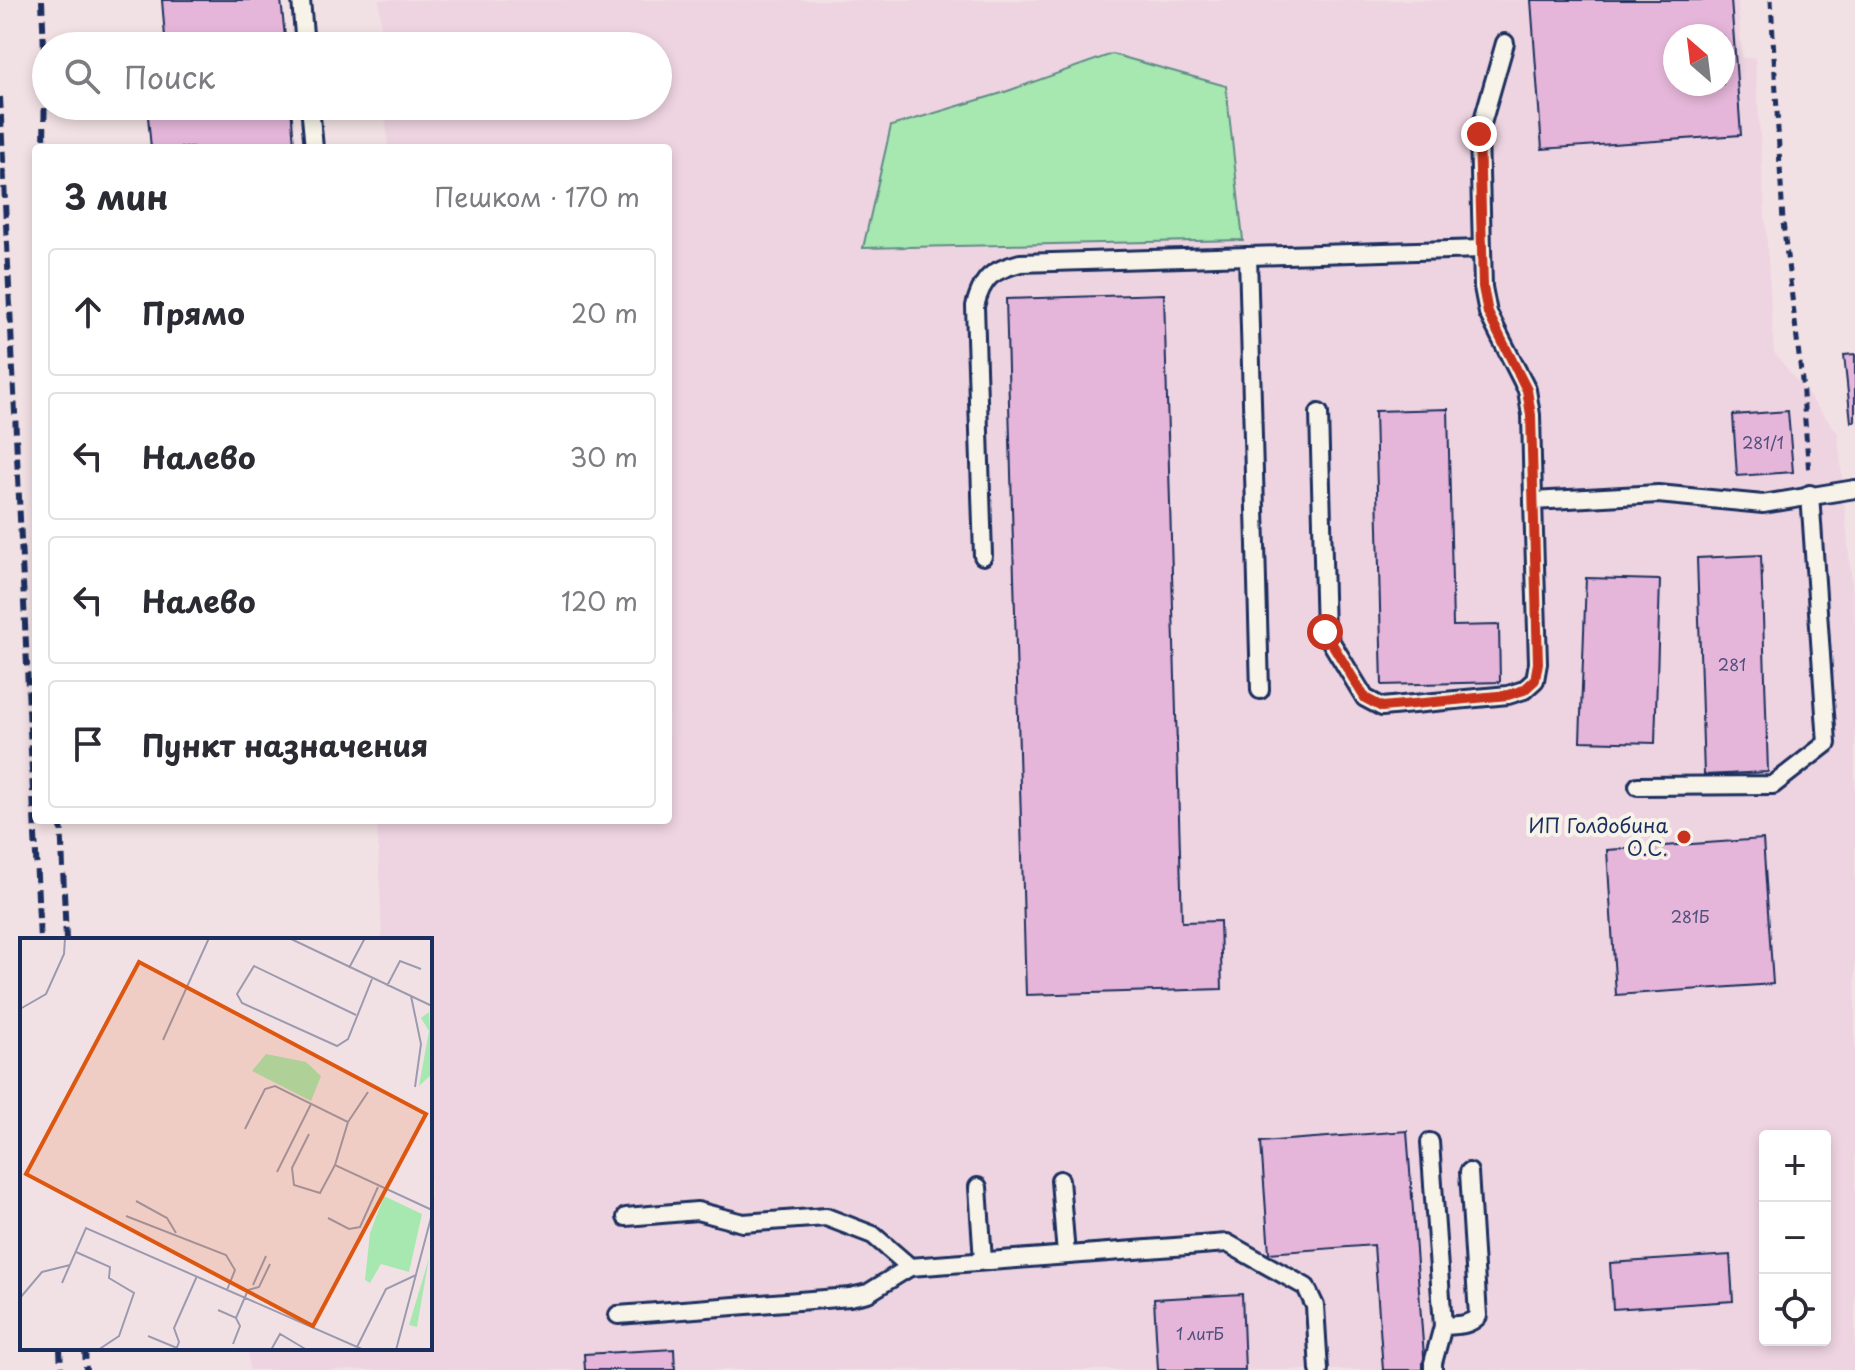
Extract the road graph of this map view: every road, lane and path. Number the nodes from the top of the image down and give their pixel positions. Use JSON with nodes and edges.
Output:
{"nodes":[{"id":1,"x":301,"y":0,"type":"edge"},
{"id":2,"x":1771,"y":0,"type":"edge"},
{"id":3,"x":304,"y":32,"type":"edge"},
{"id":4,"x":1505,"y":43,"type":"dead end"},
{"id":5,"x":311,"y":120,"type":"edge"},
{"id":6,"x":314,"y":144,"type":"edge"},
{"id":7,"x":1482,"y":249,"type":"junction"},
{"id":8,"x":1248,"y":256,"type":"junction"},
{"id":9,"x":1319,"y":413,"type":"dead end"},
{"id":10,"x":1855,"y":489,"type":"edge"},
{"id":11,"x":1810,"y":494,"type":"junction"},
{"id":12,"x":1533,"y":501,"type":"junction"},
{"id":13,"x":983,"y":556,"type":"dead end"},
{"id":14,"x":1260,"y":690,"type":"dead end"},
{"id":15,"x":1638,"y":786,"type":"dead end"},
{"id":16,"x":1430,"y":1142,"type":"dead end"},
{"id":17,"x":1469,"y":1172,"type":"dead end"},
{"id":18,"x":1060,"y":1180,"type":"dead end"},
{"id":19,"x":978,"y":1187,"type":"dead end"},
{"id":20,"x":626,"y":1217,"type":"dead end"},
{"id":21,"x":1066,"y":1255,"type":"junction"},
{"id":22,"x":983,"y":1261,"type":"junction"},
{"id":23,"x":910,"y":1267,"type":"junction"},
{"id":24,"x":618,"y":1315,"type":"dead end"},
{"id":25,"x":1443,"y":1326,"type":"junction"},
{"id":26,"x":1319,"y":1370,"type":"edge"},
{"id":27,"x":1433,"y":1370,"type":"edge"}],
"edges":[{"from":1,"to":3,"type":"lane"},
{"from":2,"to":11,"type":"path"},
{"from":4,"to":7,"type":"lane"},
{"from":5,"to":6,"type":"lane"},
{"from":7,"to":8,"type":"lane"},
{"from":7,"to":12,"type":"lane"},
{"from":8,"to":13,"type":"lane"},
{"from":8,"to":14,"type":"lane"},
{"from":9,"to":12,"type":"lane"},
{"from":10,"to":11,"type":"lane"},
{"from":11,"to":12,"type":"lane"},
{"from":11,"to":15,"type":"lane"},
{"from":16,"to":25,"type":"lane"},
{"from":17,"to":25,"type":"lane"},
{"from":18,"to":21,"type":"lane"},
{"from":19,"to":22,"type":"lane"},
{"from":20,"to":23,"type":"lane"},
{"from":21,"to":22,"type":"lane"},
{"from":21,"to":26,"type":"lane"},
{"from":22,"to":23,"type":"lane"},
{"from":23,"to":24,"type":"lane"},
{"from":25,"to":27,"type":"lane"}]}
